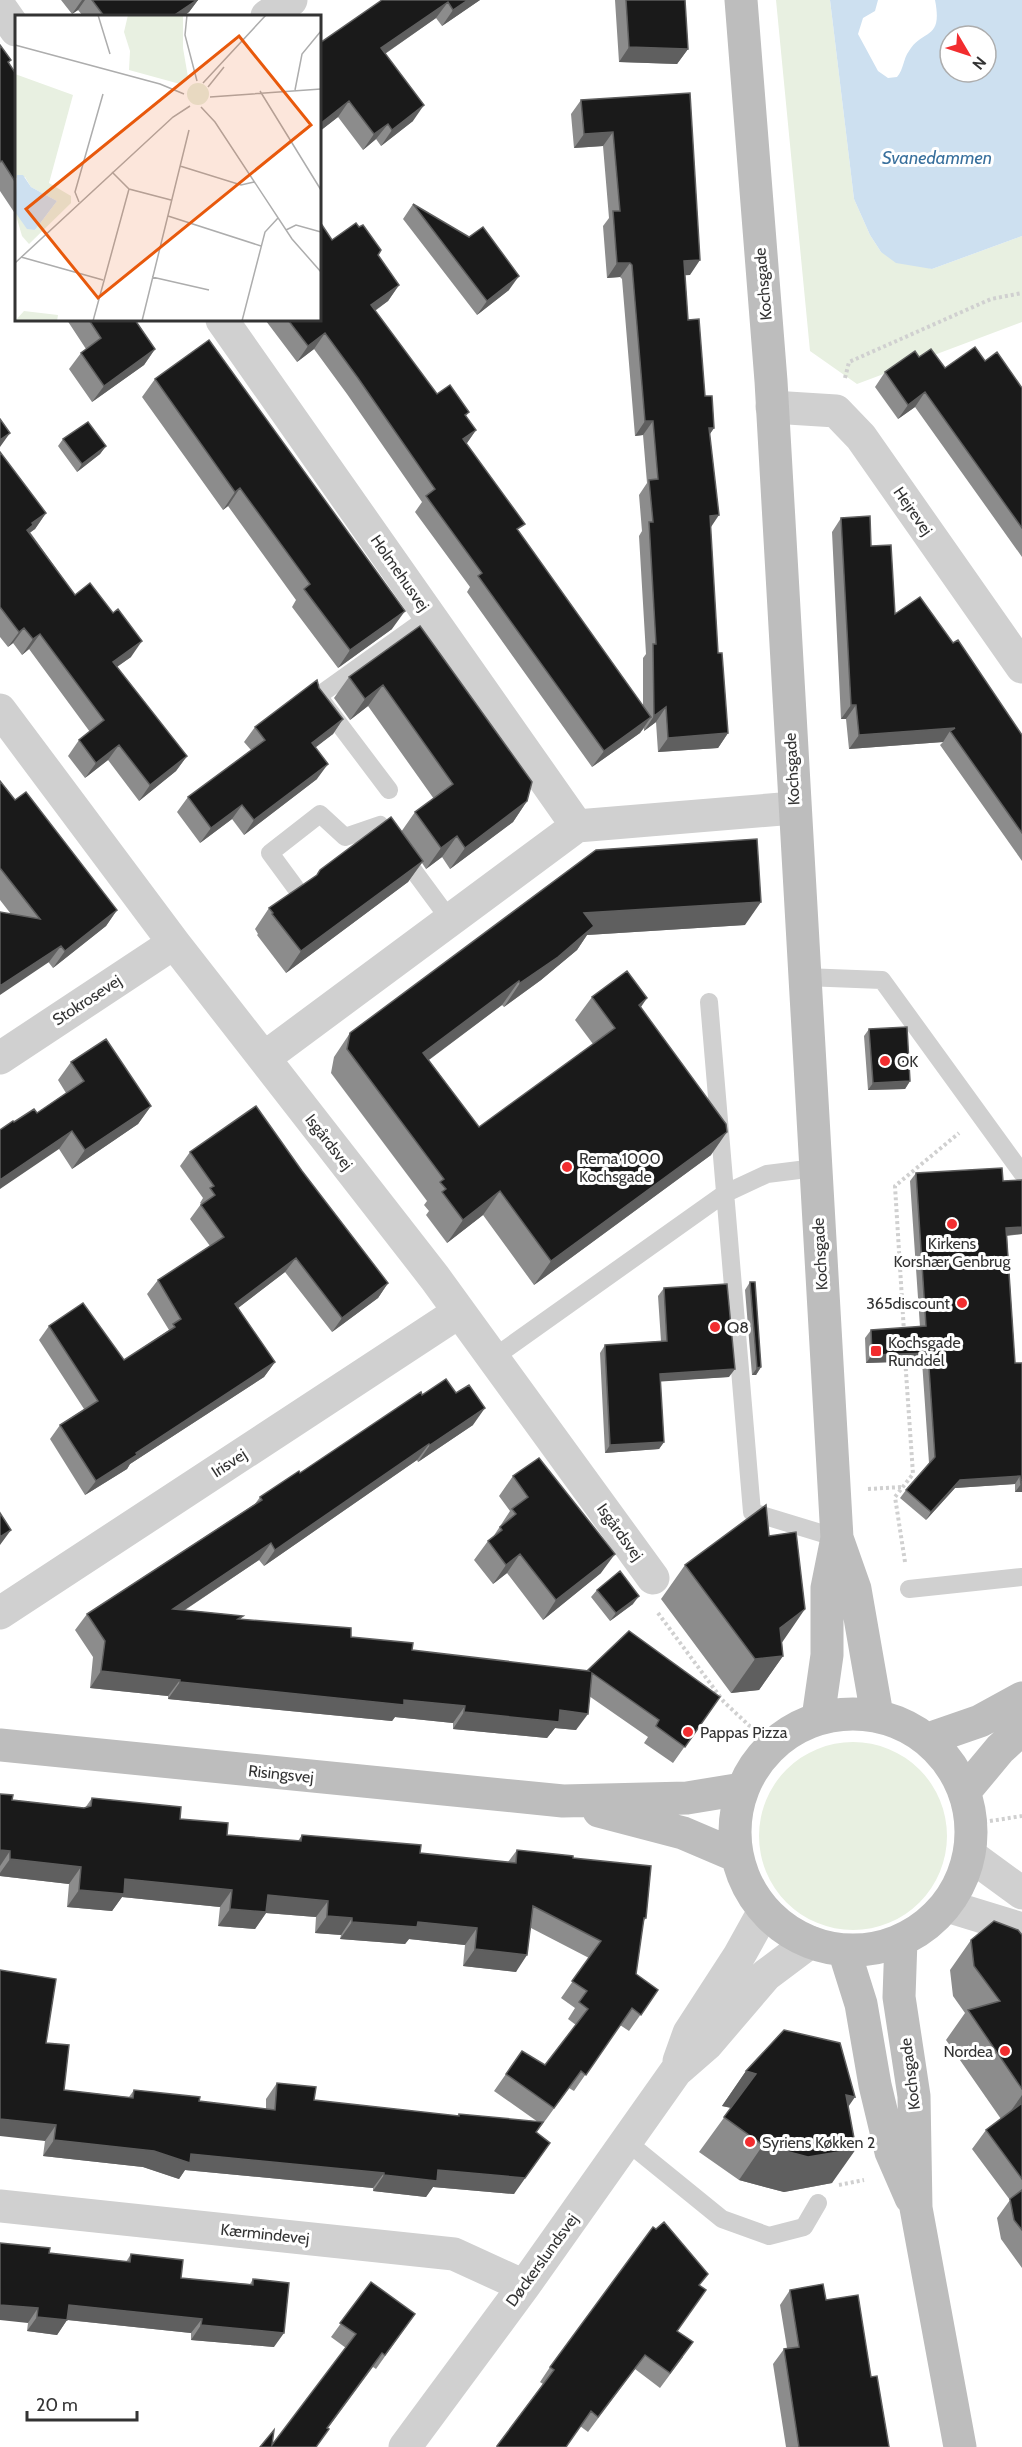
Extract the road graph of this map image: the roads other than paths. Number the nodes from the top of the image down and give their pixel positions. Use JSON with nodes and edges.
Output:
{"nodes":[{"id":1,"x":291,"y":0,"type":"edge"},
{"id":2,"x":741,"y":0,"type":"edge"},
{"id":3,"x":0,"y":7,"type":"edge"},
{"id":4,"x":268,"y":15,"type":"edge"},
{"id":5,"x":15,"y":29,"type":"edge"},
{"id":6,"x":223,"y":321,"type":"edge"},
{"id":7,"x":772,"y":407,"type":"junction"},
{"id":8,"x":430,"y":616,"type":"junction"},
{"id":9,"x":1022,"y":668,"type":"edge"},
{"id":10,"x":0,"y":710,"type":"edge"},
{"id":11,"x":389,"y":790,"type":"dead end"},
{"id":12,"x":794,"y":808,"type":"junction"},
{"id":13,"x":578,"y":826,"type":"junction"},
{"id":14,"x":295,"y":887,"type":"edge"},
{"id":15,"x":450,"y":920,"type":"junction"},
{"id":16,"x":174,"y":943,"type":"junction"},
{"id":17,"x":804,"y":977,"type":"junction"},
{"id":18,"x":709,"y":1002,"type":"dead end"},
{"id":19,"x":0,"y":1058,"type":"edge"},
{"id":20,"x":264,"y":1058,"type":"junction"},
{"id":21,"x":815,"y":1168,"type":"junction"},
{"id":22,"x":1022,"y":1173,"type":"edge"},
{"id":23,"x":724,"y":1194,"type":"junction"},
{"id":24,"x":459,"y":1312,"type":"junction"},
{"id":25,"x":493,"y":1358,"type":"junction"},
{"id":26,"x":837,"y":1538,"type":"junction"},
{"id":27,"x":1022,"y":1577,"type":"edge"},
{"id":28,"x":654,"y":1578,"type":"road end"},
{"id":29,"x":909,"y":1589,"type":"road end"},
{"id":30,"x":0,"y":1613,"type":"edge"},
{"id":31,"x":1022,"y":1698,"type":"edge"},
{"id":32,"x":877,"y":1715,"type":"junction"},
{"id":33,"x":818,"y":1718,"type":"junction"},
{"id":34,"x":1022,"y":1729,"type":"edge"},
{"id":35,"x":928,"y":1739,"type":"junction"},
{"id":36,"x":0,"y":1745,"type":"edge"},
{"id":37,"x":742,"y":1789,"type":"junction"},
{"id":38,"x":965,"y":1791,"type":"junction"},
{"id":39,"x":563,"y":1801,"type":"junction"},
{"id":40,"x":971,"y":1840,"type":"junction"},
{"id":41,"x":737,"y":1856,"type":"junction"},
{"id":42,"x":1022,"y":1893,"type":"edge"},
{"id":43,"x":947,"y":1906,"type":"junction"},
{"id":44,"x":764,"y":1911,"type":"junction"},
{"id":45,"x":1022,"y":1929,"type":"edge"},
{"id":46,"x":901,"y":1940,"type":"junction"},
{"id":47,"x":810,"y":1942,"type":"junction"},
{"id":48,"x":844,"y":1950,"type":"junction"},
{"id":49,"x":676,"y":2071,"type":"junction"},
{"id":50,"x":626,"y":2141,"type":"junction"},
{"id":51,"x":818,"y":2203,"type":"road end"},
{"id":52,"x":0,"y":2206,"type":"edge"},
{"id":53,"x":916,"y":2208,"type":"junction"},
{"id":54,"x":524,"y":2286,"type":"junction"},
{"id":55,"x":405,"y":2447,"type":"edge"},
{"id":56,"x":960,"y":2447,"type":"edge"}],
"edges":[{"from":1,"to":4,"type":"street"},
{"from":2,"to":7,"type":"street","name":"Kochsgade"},
{"from":3,"to":5,"type":"street"},
{"from":6,"to":8,"type":"street","name":"Holmehusvej"},
{"from":7,"to":9,"type":"street","name":"Hejrevej"},
{"from":7,"to":12,"type":"street","name":"Kochsgade"},
{"from":8,"to":11,"type":"lane"},
{"from":8,"to":13,"type":"street","name":"Holmehusvej"},
{"from":10,"to":16,"type":"street","name":"Isgårdsvej"},
{"from":12,"to":13,"type":"street"},
{"from":12,"to":17,"type":"street","name":"Kochsgade"},
{"from":13,"to":15,"type":"street"},
{"from":14,"to":15,"type":"lane"},
{"from":15,"to":20,"type":"street"},
{"from":16,"to":19,"type":"street","name":"Stokrosevej"},
{"from":16,"to":20,"type":"street","name":"Isgårdsvej"},
{"from":17,"to":21,"type":"street","name":"Kochsgade"},
{"from":17,"to":22,"type":"lane"},
{"from":18,"to":23,"type":"lane"},
{"from":20,"to":24,"type":"street","name":"Isgårdsvej"},
{"from":21,"to":23,"type":"lane"},
{"from":21,"to":26,"type":"street","name":"Kochsgade"},
{"from":23,"to":25,"type":"lane"},
{"from":23,"to":26,"type":"lane"},
{"from":24,"to":25,"type":"street","name":"Isgårdsvej"},
{"from":24,"to":30,"type":"street","name":"Irisvej"},
{"from":25,"to":28,"type":"street","name":"Isgårdsvej"},
{"from":26,"to":32,"type":"street","name":"Kochsgade"},
{"from":26,"to":33,"type":"street","name":"Kochsgade"},
{"from":27,"to":29,"type":"lane"},
{"from":31,"to":35,"type":"street"},
{"from":32,"to":33,"type":"street"},
{"from":32,"to":35,"type":"street"},
{"from":33,"to":37,"type":"street"},
{"from":34,"to":38,"type":"street"},
{"from":35,"to":38,"type":"street"},
{"from":36,"to":39,"type":"street","name":"Risingsvej"},
{"from":37,"to":39,"type":"street","name":"Risingsvej"},
{"from":37,"to":41,"type":"street"},
{"from":38,"to":40,"type":"street"},
{"from":39,"to":41,"type":"street","name":"Risingsvej"},
{"from":40,"to":42,"type":"street"},
{"from":40,"to":43,"type":"street"},
{"from":41,"to":44,"type":"street"},
{"from":43,"to":45,"type":"street"},
{"from":43,"to":46,"type":"street"},
{"from":44,"to":47,"type":"street"},
{"from":44,"to":49,"type":"street","name":"Døckerslundsvej"},
{"from":46,"to":48,"type":"street"},
{"from":46,"to":53,"type":"street","name":"Kochsgade"},
{"from":47,"to":48,"type":"street"},
{"from":47,"to":49,"type":"street","name":"Døckerslundsvej"},
{"from":48,"to":53,"type":"street","name":"Kochsgade"},
{"from":49,"to":50,"type":"street","name":"Døckerslundsvej"},
{"from":50,"to":51,"type":"lane"},
{"from":50,"to":54,"type":"street","name":"Døckerslundsvej"},
{"from":52,"to":54,"type":"street","name":"Kærmindevej"},
{"from":53,"to":56,"type":"street","name":"Kochsgade"},
{"from":54,"to":55,"type":"street","name":"Døckerslundsvej"}]}
